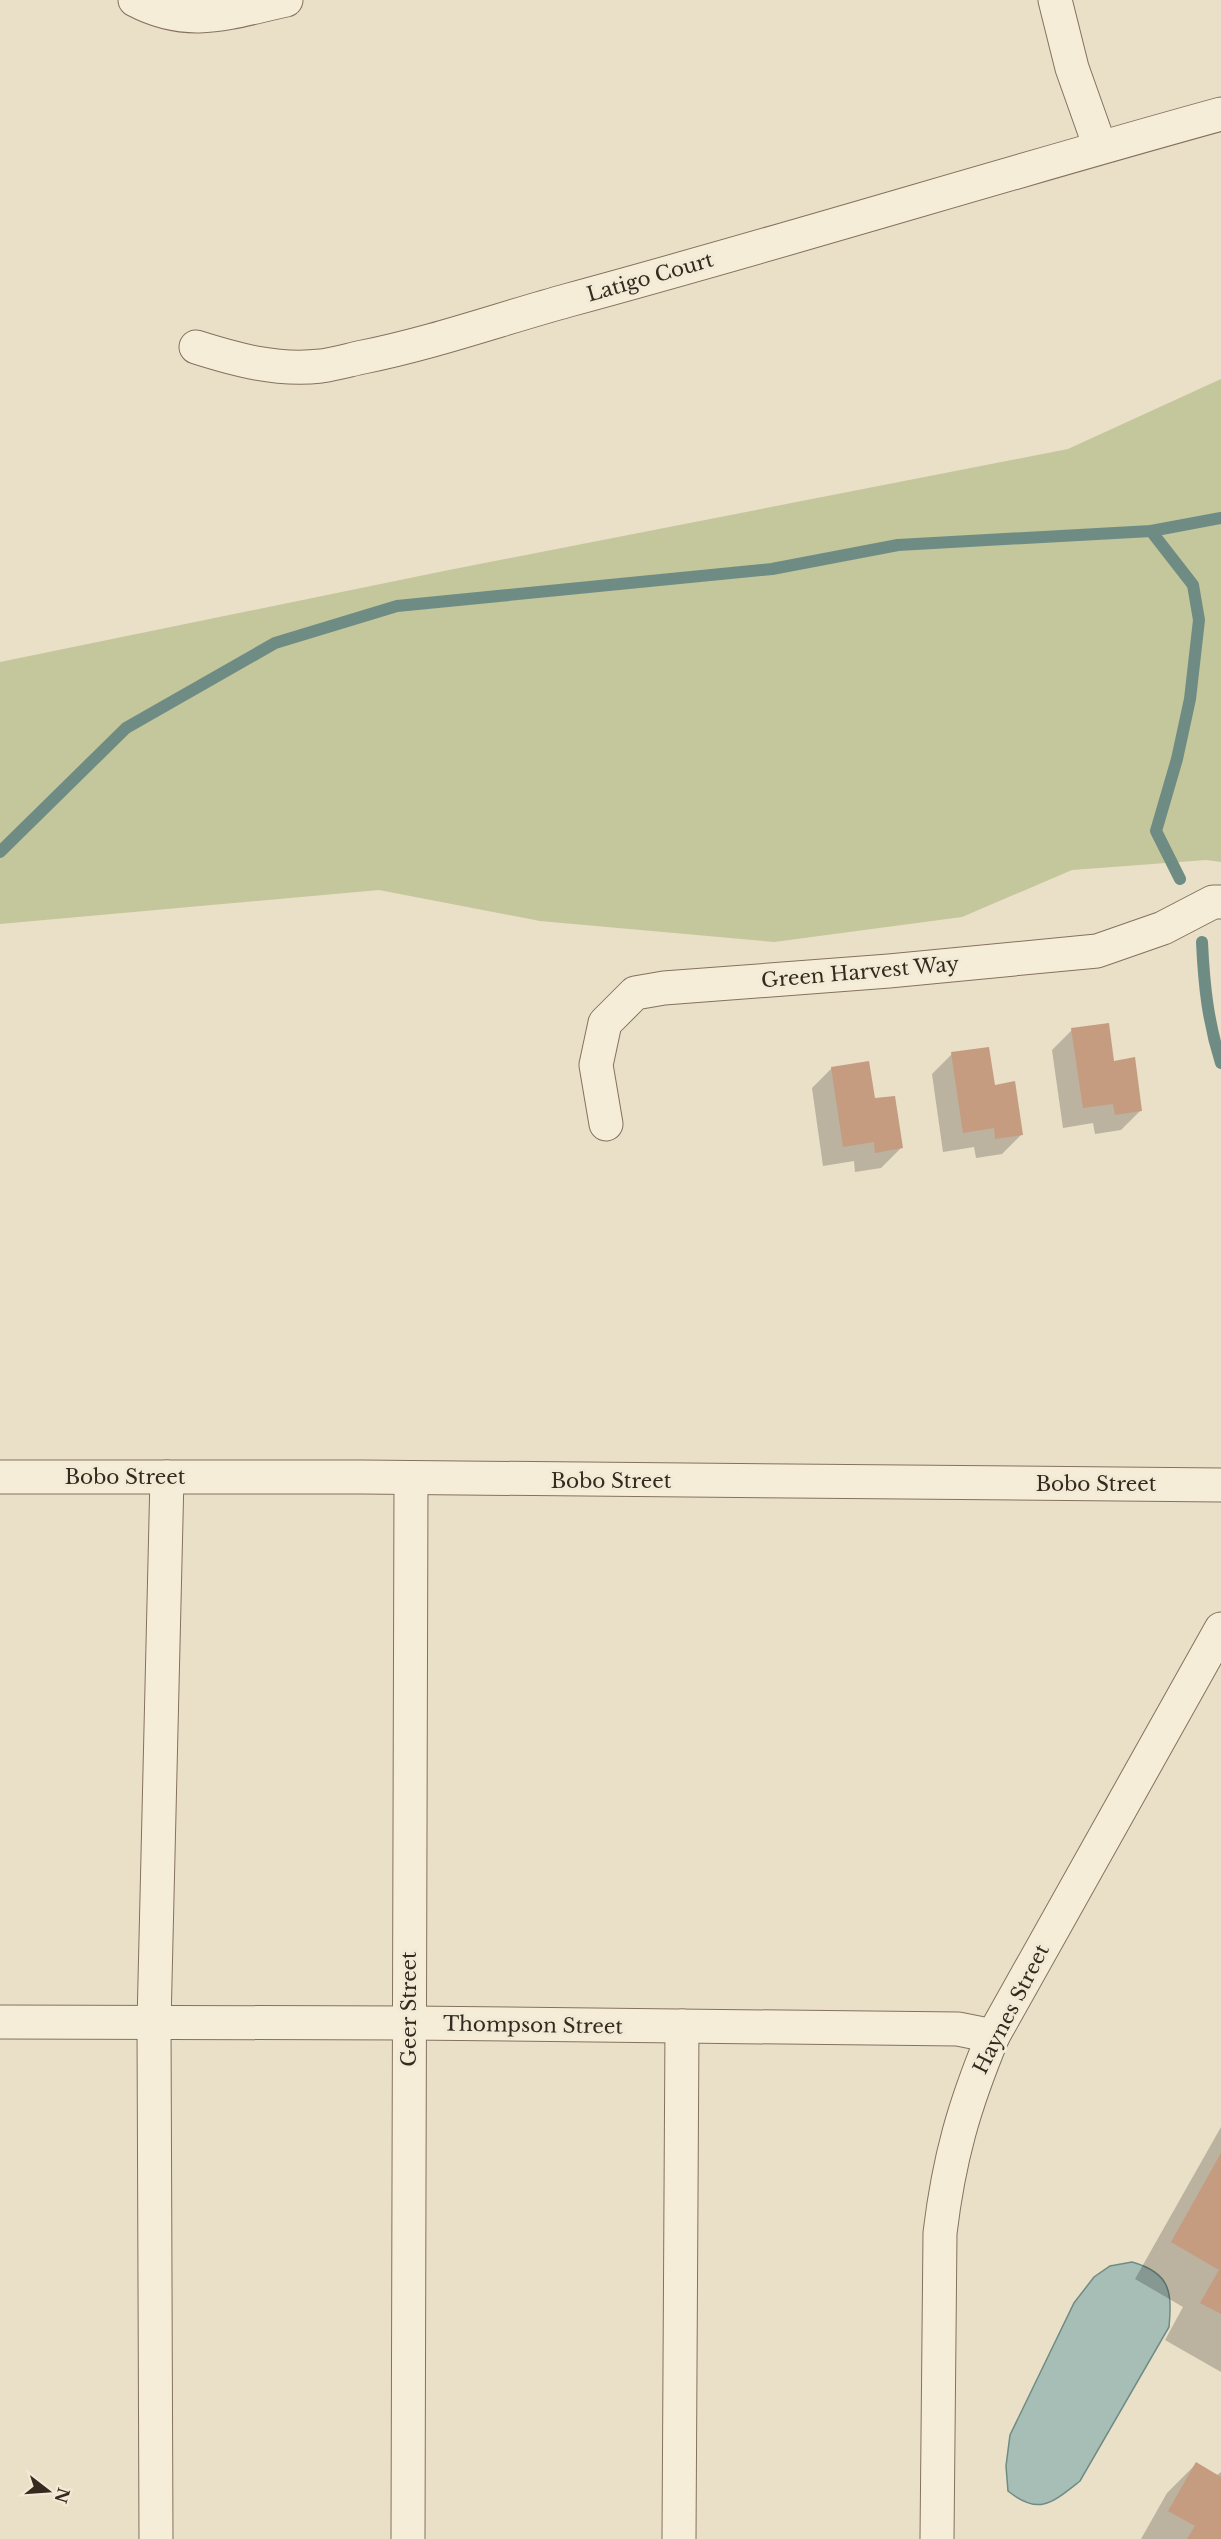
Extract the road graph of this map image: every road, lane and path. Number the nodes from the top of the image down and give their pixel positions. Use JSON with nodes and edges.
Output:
{"nodes":[{"id":1,"x":135,"y":0,"type":"edge"},
{"id":2,"x":286,"y":0,"type":"edge"},
{"id":3,"x":1055,"y":0,"type":"edge"},
{"id":4,"x":1221,"y":114,"type":"edge"},
{"id":5,"x":1100,"y":147,"type":"junction"},
{"id":6,"x":196,"y":347,"type":"dead end"},
{"id":7,"x":1221,"y":902,"type":"edge"},
{"id":8,"x":606,"y":1124,"type":"dead end"},
{"id":9,"x":0,"y":1477,"type":"edge"},
{"id":10,"x":167,"y":1477,"type":"junction"},
{"id":11,"x":411,"y":1479,"type":"junction"},
{"id":12,"x":1221,"y":1485,"type":"edge"},
{"id":13,"x":1221,"y":1629,"type":"edge"},
{"id":14,"x":0,"y":2022,"type":"edge"},
{"id":15,"x":154,"y":2023,"type":"junction"},
{"id":16,"x":409,"y":2023,"type":"junction"},
{"id":17,"x":682,"y":2026,"type":"junction"},
{"id":18,"x":993,"y":2036,"type":"junction"},
{"id":19,"x":156,"y":2539,"type":"edge"},
{"id":20,"x":408,"y":2539,"type":"edge"},
{"id":21,"x":679,"y":2539,"type":"edge"},
{"id":22,"x":937,"y":2539,"type":"edge"}],
"edges":[{"from":1,"to":2,"type":"street"},
{"from":3,"to":5,"type":"street"},
{"from":4,"to":5,"type":"street","name":"Latigo Court"},
{"from":5,"to":6,"type":"street","name":"Latigo Court"},
{"from":7,"to":8,"type":"street","name":"Green Harvest Way"},
{"from":9,"to":10,"type":"street","name":"Bobo Street"},
{"from":10,"to":11,"type":"street","name":"Bobo Street"},
{"from":10,"to":15,"type":"street"},
{"from":11,"to":12,"type":"street","name":"Bobo Street"},
{"from":11,"to":16,"type":"street","name":"Geer Street"},
{"from":13,"to":18,"type":"street","name":"Haynes Street"},
{"from":14,"to":15,"type":"street","name":"Thompson Street"},
{"from":15,"to":16,"type":"street","name":"Thompson Street"},
{"from":15,"to":19,"type":"street"},
{"from":16,"to":17,"type":"street","name":"Thompson Street"},
{"from":16,"to":20,"type":"street","name":"Geer Street"},
{"from":17,"to":18,"type":"street","name":"Thompson Street"},
{"from":17,"to":21,"type":"street"},
{"from":18,"to":22,"type":"street","name":"Haynes Street"}]}
